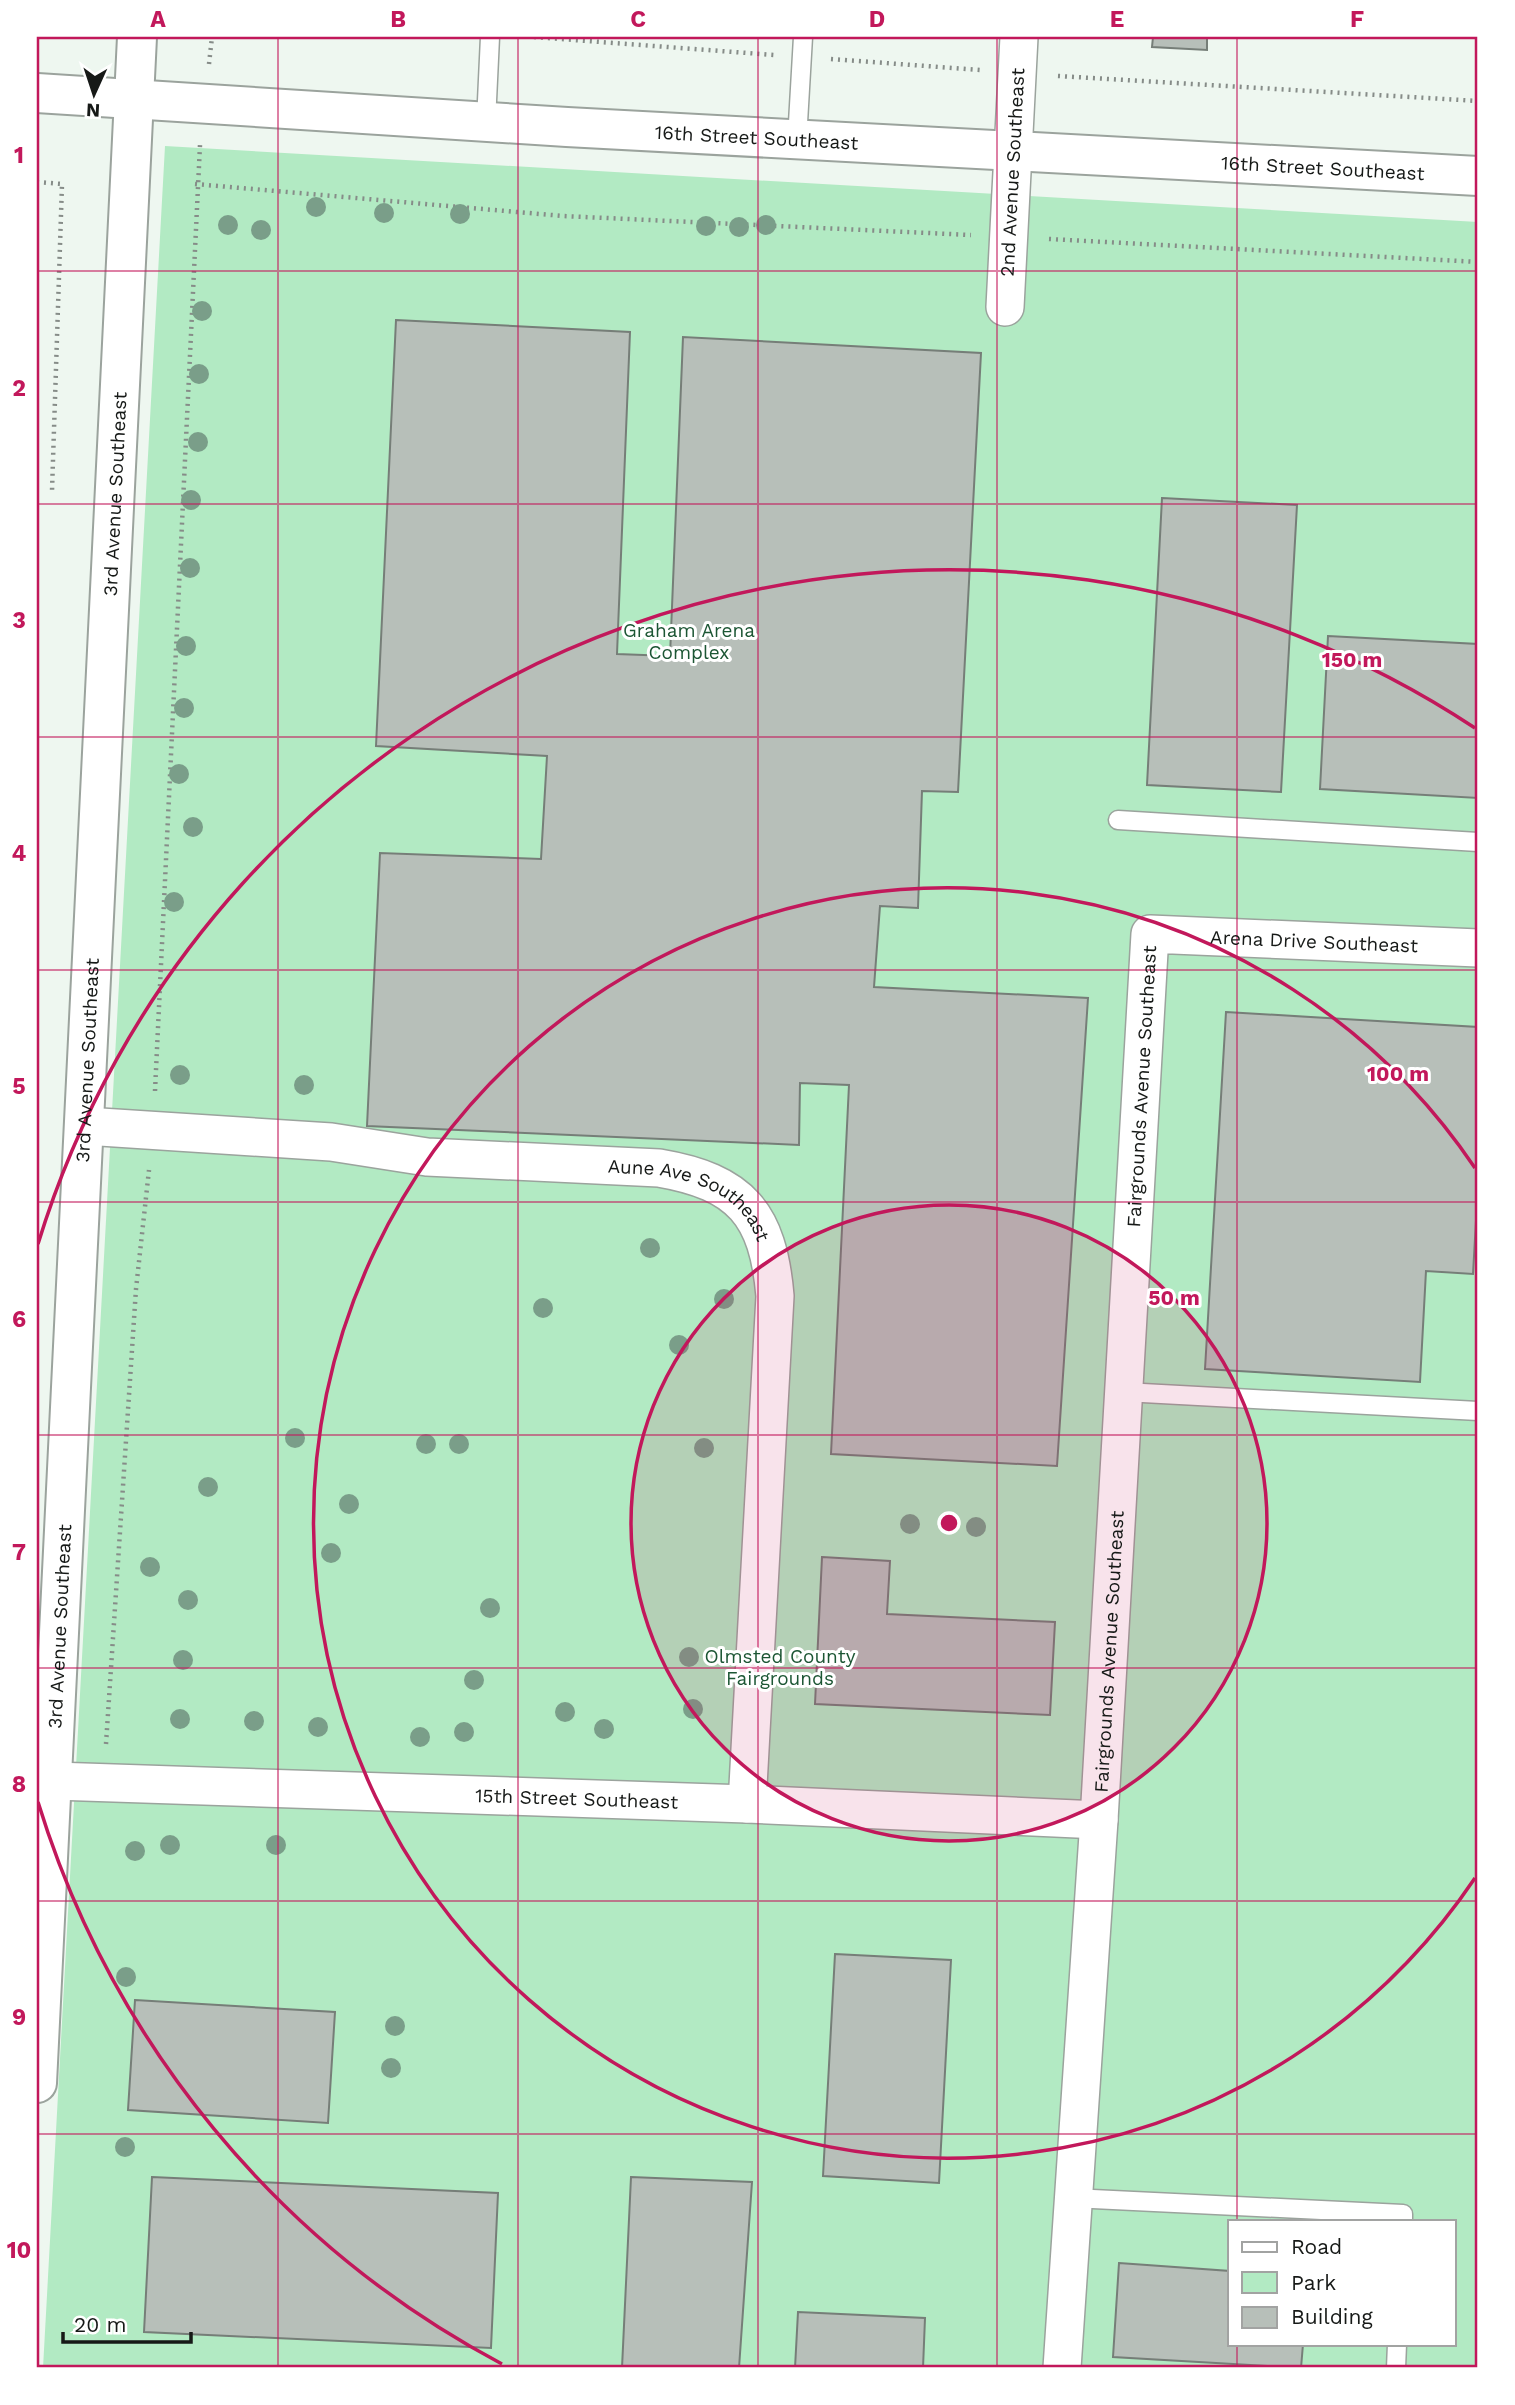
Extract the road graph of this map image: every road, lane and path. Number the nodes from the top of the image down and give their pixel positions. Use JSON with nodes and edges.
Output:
{"nodes":[{"id":1,"x":137,"y":37,"type":"edge"},
{"id":2,"x":212,"y":37,"type":"edge"},
{"id":3,"x":490,"y":37,"type":"edge"},
{"id":4,"x":803,"y":37,"type":"edge"},
{"id":5,"x":1018,"y":37,"type":"edge"},
{"id":6,"x":1017,"y":73,"type":"junction"},
{"id":7,"x":37,"y":93,"type":"edge"},
{"id":8,"x":135,"y":98,"type":"junction"},
{"id":9,"x":1478,"y":100,"type":"edge"},
{"id":10,"x":204,"y":103,"type":"junction"},
{"id":11,"x":486,"y":122,"type":"junction"},
{"id":12,"x":797,"y":140,"type":"junction"},
{"id":13,"x":1012,"y":152,"type":"junction"},
{"id":14,"x":1478,"y":176,"type":"edge"},
{"id":15,"x":37,"y":182,"type":"edge"},
{"id":16,"x":195,"y":184,"type":"junction"},
{"id":17,"x":1009,"y":237,"type":"junction"},
{"id":18,"x":1478,"y":262,"type":"edge"},
{"id":19,"x":1005,"y":307,"type":"dead end"},
{"id":20,"x":52,"y":491,"type":"dead end"},
{"id":21,"x":1118,"y":820,"type":"dead end"},
{"id":22,"x":1478,"y":842,"type":"edge"},
{"id":23,"x":1150,"y":934,"type":"joint"},
{"id":24,"x":1478,"y":948,"type":"edge"},
{"id":25,"x":85,"y":1126,"type":"junction"},
{"id":26,"x":153,"y":1130,"type":"junction"},
{"id":27,"x":1124,"y":1392,"type":"junction"},
{"id":28,"x":1478,"y":1411,"type":"edge"},
{"id":29,"x":54,"y":1781,"type":"junction"},
{"id":30,"x":103,"y":1783,"type":"junction"},
{"id":31,"x":747,"y":1804,"type":"junction"},
{"id":32,"x":1099,"y":1820,"type":"junction"},
{"id":33,"x":43,"y":1855,"type":"edge"},
{"id":34,"x":37,"y":2083,"type":"edge"},
{"id":35,"x":1072,"y":2198,"type":"junction"},
{"id":36,"x":1403,"y":2220,"type":"edge"},
{"id":37,"x":1397,"y":2346,"type":"edge"},
{"id":38,"x":1062,"y":2368,"type":"edge"},
{"id":39,"x":1396,"y":2368,"type":"edge"}],
"edges":[{"from":1,"to":8,"type":"main road","name":"3rd Avenue Southeast"},
{"from":2,"to":10,"type":"path"},
{"from":3,"to":11,"type":"lane"},
{"from":4,"to":12,"type":"lane"},
{"from":5,"to":6,"type":"street","name":"2nd Avenue Southeast"},
{"from":6,"to":9,"type":"path"},
{"from":6,"to":13,"type":"street","name":"2nd Avenue Southeast"},
{"from":7,"to":8,"type":"main road","name":"16th Street Southeast"},
{"from":8,"to":10,"type":"main road","name":"16th Street Southeast"},
{"from":8,"to":25,"type":"main road","name":"3rd Avenue Southeast"},
{"from":10,"to":11,"type":"main road","name":"16th Street Southeast"},
{"from":10,"to":16,"type":"path"},
{"from":11,"to":12,"type":"main road","name":"16th Street Southeast"},
{"from":12,"to":13,"type":"main road","name":"16th Street Southeast"},
{"from":13,"to":14,"type":"main road","name":"16th Street Southeast"},
{"from":13,"to":17,"type":"street","name":"2nd Avenue Southeast"},
{"from":15,"to":20,"type":"path"},
{"from":16,"to":17,"type":"path"},
{"from":16,"to":26,"type":"path"},
{"from":17,"to":18,"type":"path"},
{"from":17,"to":19,"type":"street","name":"2nd Avenue Southeast"},
{"from":21,"to":22,"type":"lane"},
{"from":23,"to":24,"type":"street","name":"Arena Drive Southeast"},
{"from":23,"to":27,"type":"street","name":"Fairgrounds Avenue Southeast"},
{"from":25,"to":26,"type":"street","name":"Aune Ave Southeast"},
{"from":25,"to":29,"type":"main road","name":"3rd Avenue Southeast"},
{"from":26,"to":30,"type":"path"},
{"from":26,"to":31,"type":"street","name":"Aune Ave Southeast"},
{"from":27,"to":28,"type":"lane"},
{"from":27,"to":32,"type":"street","name":"Fairgrounds Avenue Southeast"},
{"from":29,"to":30,"type":"street","name":"15th Street Southeast"},
{"from":29,"to":33,"type":"main road","name":"3rd Avenue Southeast"},
{"from":30,"to":31,"type":"street","name":"15th Street Southeast"},
{"from":31,"to":32,"type":"street","name":"15th Street Southeast"},
{"from":32,"to":35,"type":"street","name":"Fairgrounds Avenue Southeast"},
{"from":33,"to":34,"type":"main road","name":"3rd Avenue Southeast"},
{"from":35,"to":36,"type":"lane"},
{"from":35,"to":38,"type":"street","name":"Fairgrounds Avenue Southeast"},
{"from":37,"to":39,"type":"lane"}]}
